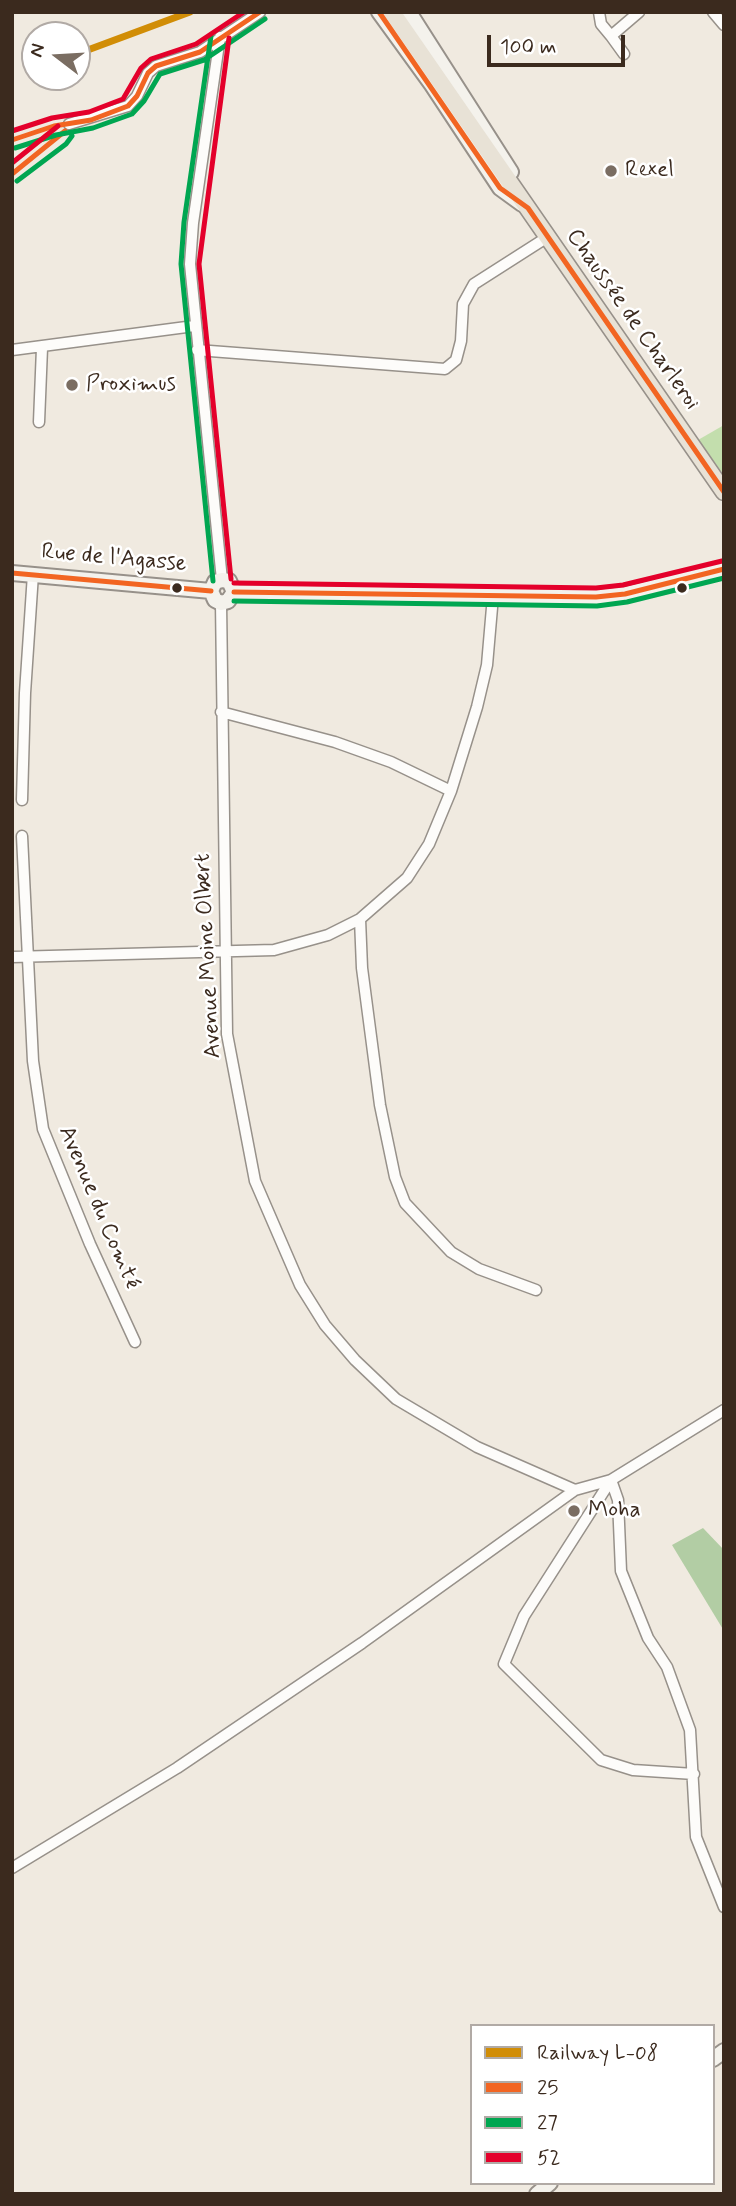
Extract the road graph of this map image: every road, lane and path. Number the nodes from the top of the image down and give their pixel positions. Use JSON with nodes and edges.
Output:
{"nodes":[{"id":1,"x":260,"y":12,"type":"edge"},
{"id":2,"x":379,"y":12,"type":"edge"},
{"id":3,"x":392,"y":12,"type":"edge"},
{"id":4,"x":409,"y":12,"type":"edge"},
{"id":5,"x":599,"y":12,"type":"edge"},
{"id":6,"x":639,"y":12,"type":"edge"},
{"id":7,"x":713,"y":12,"type":"edge"},
{"id":8,"x":724,"y":25,"type":"edge"},
{"id":9,"x":611,"y":36,"type":"junction"},
{"id":10,"x":220,"y":37,"type":"junction"},
{"id":11,"x":624,"y":54,"type":"dead end"},
{"id":12,"x":69,"y":124,"type":"dead end"},
{"id":13,"x":528,"y":208,"type":"junction"},
{"id":14,"x":547,"y":238,"type":"junction"},
{"id":15,"x":194,"y":326,"type":"junction"},
{"id":16,"x":42,"y":348,"type":"junction"},
{"id":17,"x":12,"y":350,"type":"edge"},
{"id":18,"x":197,"y":350,"type":"junction"},
{"id":19,"x":39,"y":422,"type":"dead end"},
{"id":20,"x":724,"y":492,"type":"edge"},
{"id":21,"x":724,"y":569,"type":"edge"},
{"id":22,"x":12,"y":573,"type":"edge"},
{"id":23,"x":33,"y":574,"type":"junction"},
{"id":24,"x":222,"y":579,"type":"junction"},
{"id":25,"x":234,"y":592,"type":"junction"},
{"id":26,"x":493,"y":596,"type":"junction"},
{"id":27,"x":216,"y":597,"type":"junction"},
{"id":28,"x":220,"y":712,"type":"junction"},
{"id":29,"x":451,"y":791,"type":"junction"},
{"id":30,"x":22,"y":800,"type":"dead end"},
{"id":31,"x":22,"y":836,"type":"dead end"},
{"id":32,"x":360,"y":919,"type":"junction"},
{"id":33,"x":225,"y":951,"type":"junction"},
{"id":34,"x":30,"y":956,"type":"junction"},
{"id":35,"x":12,"y":957,"type":"edge"},
{"id":36,"x":536,"y":1290,"type":"dead end"},
{"id":37,"x":135,"y":1342,"type":"dead end"},
{"id":38,"x":724,"y":1410,"type":"edge"},
{"id":39,"x":611,"y":1480,"type":"junction"},
{"id":40,"x":575,"y":1490,"type":"junction"},
{"id":41,"x":694,"y":1774,"type":"junction"},
{"id":42,"x":12,"y":1868,"type":"edge"},
{"id":43,"x":724,"y":1907,"type":"edge"}],
"edges":[{"from":1,"to":10,"type":"street"},
{"from":2,"to":13,"type":"street","name":"Chaussée de Charleroi"},
{"from":3,"to":13,"type":"main road","name":"Chaussée de Charleroi"},
{"from":4,"to":13,"type":"street","name":"Chaussée de Charleroi"},
{"from":5,"to":9,"type":"street"},
{"from":6,"to":9,"type":"street"},
{"from":7,"to":8,"type":"street"},
{"from":9,"to":11,"type":"street"},
{"from":10,"to":12,"type":"street"},
{"from":10,"to":15,"type":"street"},
{"from":13,"to":14,"type":"main road","name":"Chaussée de Charleroi"},
{"from":14,"to":18,"type":"street"},
{"from":14,"to":20,"type":"main road","name":"Chaussée de Charleroi"},
{"from":15,"to":16,"type":"street"},
{"from":15,"to":18,"type":"street"},
{"from":16,"to":17,"type":"street"},
{"from":16,"to":19,"type":"street"},
{"from":18,"to":24,"type":"street"},
{"from":21,"to":26,"type":"street"},
{"from":22,"to":23,"type":"street","name":"Rue de l'Agasse"},
{"from":23,"to":27,"type":"street","name":"Rue de l'Agasse"},
{"from":23,"to":30,"type":"street"},
{"from":24,"to":25,"type":"street"},
{"from":24,"to":27,"type":"street"},
{"from":25,"to":26,"type":"street"},
{"from":25,"to":27,"type":"street"},
{"from":26,"to":29,"type":"street"},
{"from":27,"to":28,"type":"street","name":"Avenue Moine Olbert"},
{"from":28,"to":29,"type":"street"},
{"from":28,"to":33,"type":"street","name":"Avenue Moine Olbert"},
{"from":29,"to":32,"type":"street"},
{"from":31,"to":34,"type":"street","name":"Avenue du Comté"},
{"from":32,"to":33,"type":"street"},
{"from":32,"to":36,"type":"street"},
{"from":33,"to":34,"type":"street"},
{"from":33,"to":40,"type":"street","name":"Avenue Moine Olbert"},
{"from":34,"to":35,"type":"street"},
{"from":34,"to":37,"type":"street","name":"Avenue du Comté"},
{"from":38,"to":39,"type":"street"},
{"from":39,"to":40,"type":"street"},
{"from":39,"to":41,"type":"street"},
{"from":39,"to":41,"type":"street"},
{"from":40,"to":42,"type":"street"},
{"from":41,"to":43,"type":"street"}]}
